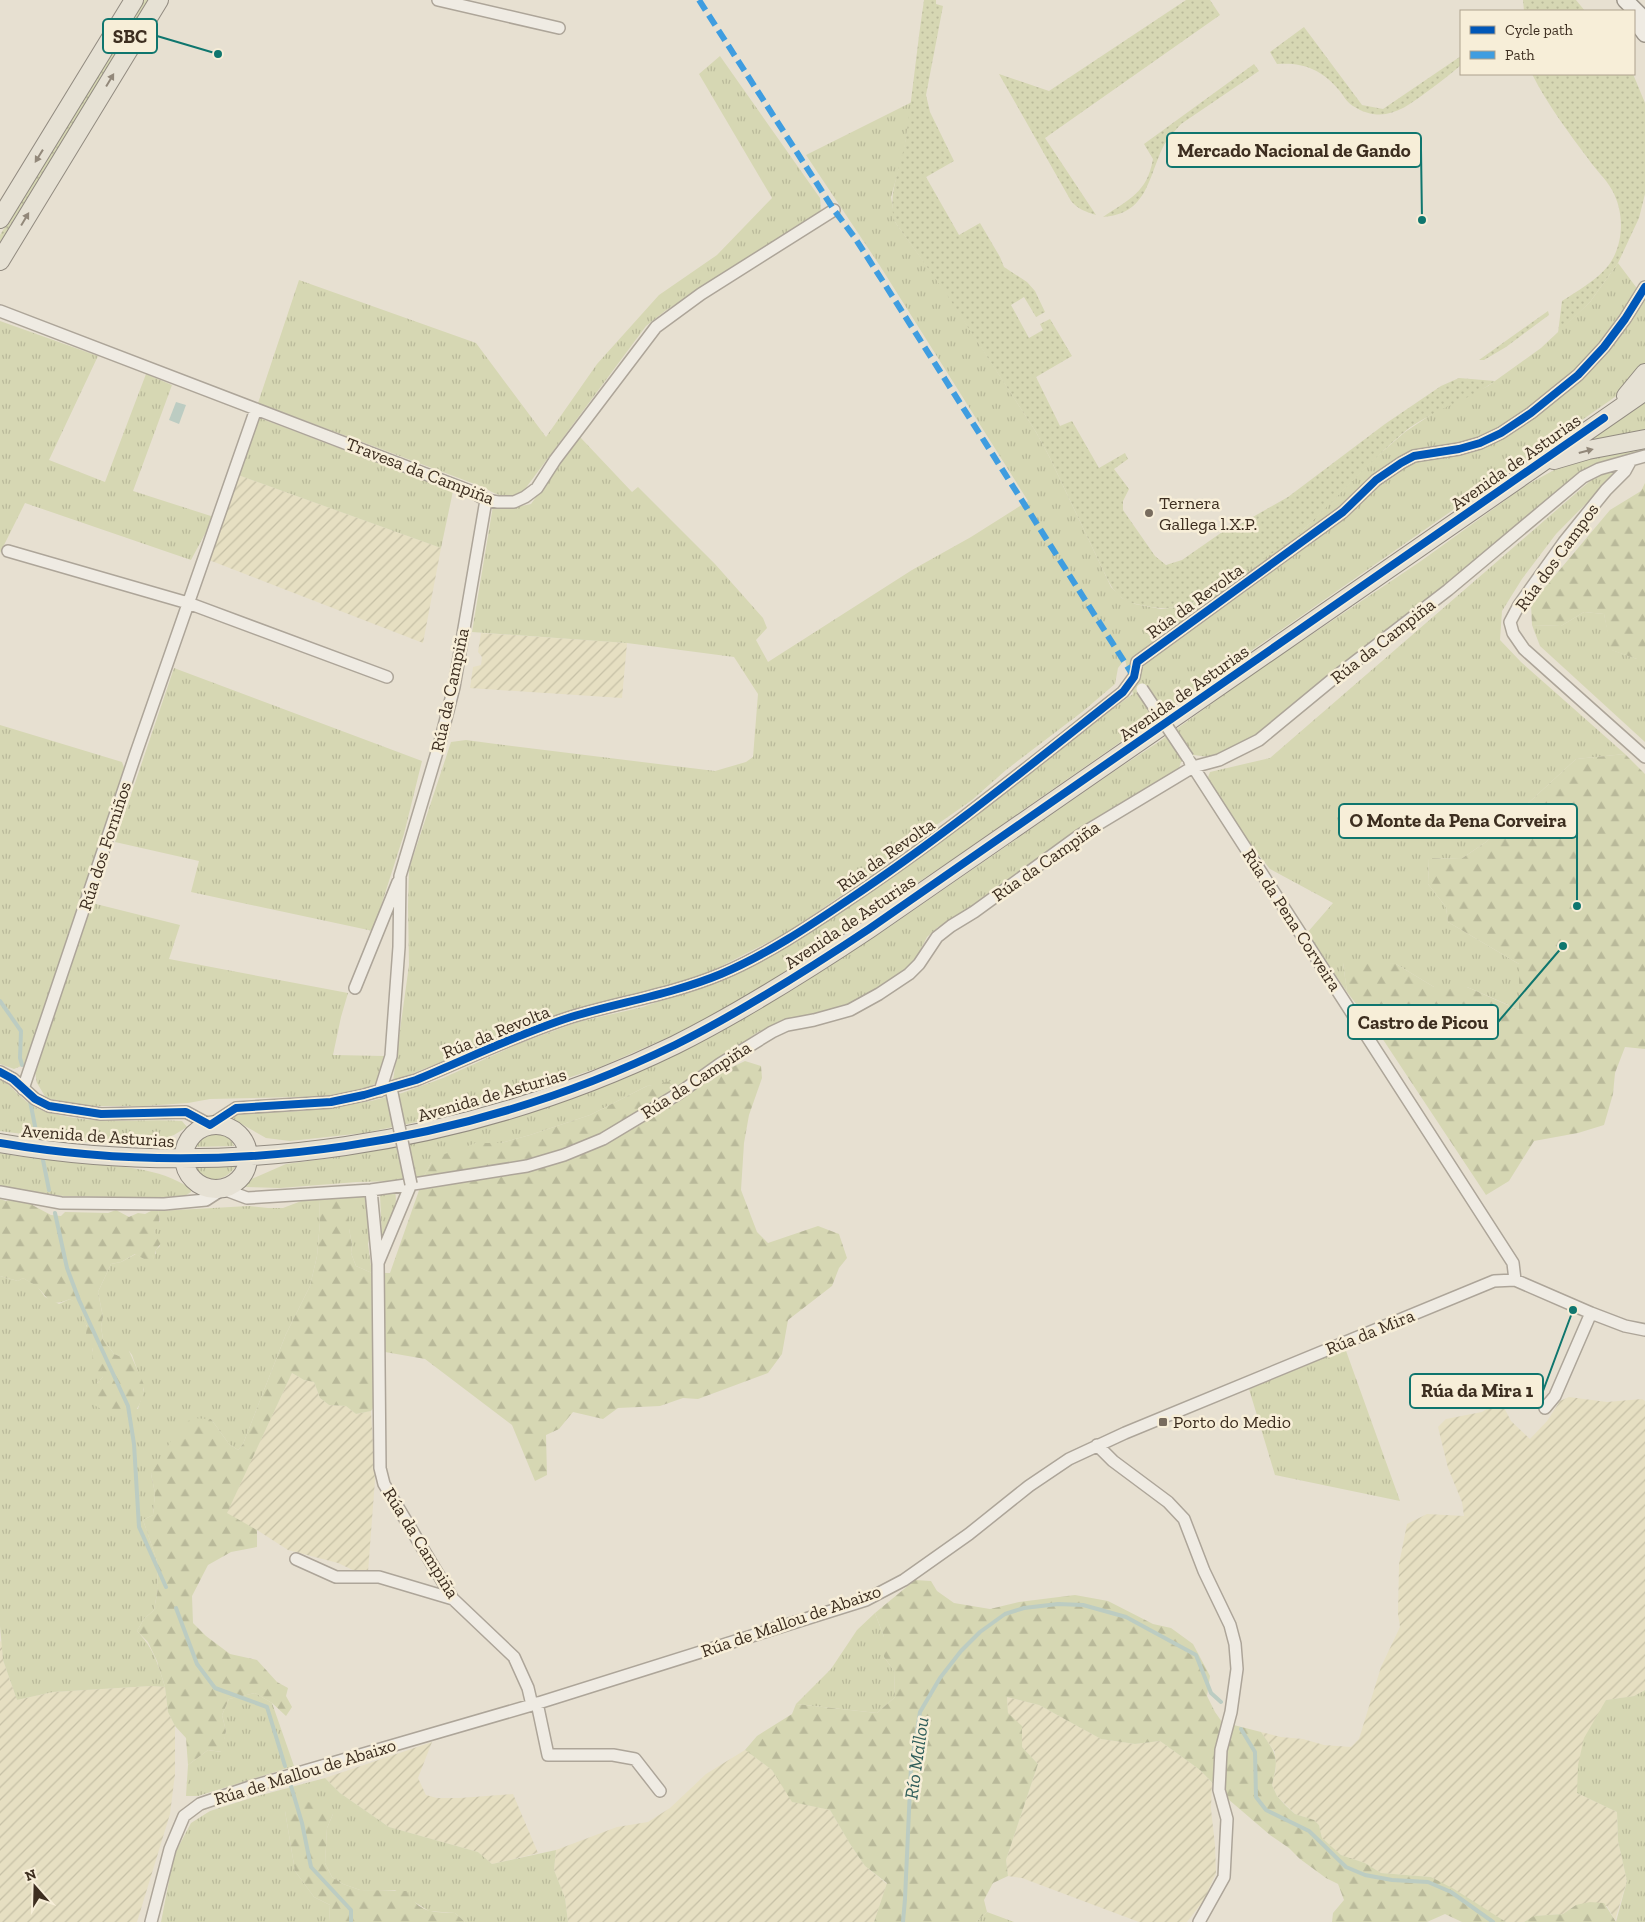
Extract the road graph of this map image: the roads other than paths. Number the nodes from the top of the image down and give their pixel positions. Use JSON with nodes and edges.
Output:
{"nodes":[{"id":1,"x":134,"y":0,"type":"edge"},
{"id":2,"x":159,"y":0,"type":"edge"},
{"id":3,"x":438,"y":0,"type":"edge"},
{"id":4,"x":1623,"y":0,"type":"edge"},
{"id":5,"x":1634,"y":10,"type":"edge"},
{"id":6,"x":1635,"y":11,"type":"edge"},
{"id":7,"x":1635,"y":20,"type":"edge"},
{"id":8,"x":1645,"y":20,"type":"edge"},
{"id":9,"x":560,"y":28,"type":"dead end"},
{"id":10,"x":1645,"y":34,"type":"edge"},
{"id":11,"x":834,"y":210,"type":"dead end"},
{"id":12,"x":0,"y":219,"type":"edge"},
{"id":13,"x":0,"y":260,"type":"edge"},
{"id":14,"x":1645,"y":286,"type":"edge"},
{"id":15,"x":0,"y":311,"type":"edge"},
{"id":16,"x":1645,"y":373,"type":"edge"},
{"id":17,"x":1645,"y":391,"type":"edge"},
{"id":18,"x":256,"y":408,"type":"junction"},
{"id":19,"x":1604,"y":418,"type":"junction"},
{"id":20,"x":1645,"y":439,"type":"edge"},
{"id":21,"x":1645,"y":456,"type":"edge"},
{"id":22,"x":1631,"y":460,"type":"junction"},
{"id":23,"x":1539,"y":465,"type":"junction"},
{"id":24,"x":486,"y":500,"type":"junction"},
{"id":25,"x":8,"y":551,"type":"dead end"},
{"id":26,"x":188,"y":603,"type":"junction"},
{"id":27,"x":1134,"y":677,"type":"junction"},
{"id":28,"x":387,"y":678,"type":"dead end"},
{"id":29,"x":1645,"y":757,"type":"edge"},
{"id":30,"x":1191,"y":763,"type":"junction"},
{"id":31,"x":400,"y":876,"type":"junction"},
{"id":32,"x":355,"y":988,"type":"dead end"},
{"id":33,"x":0,"y":1072,"type":"edge"},
{"id":34,"x":24,"y":1089,"type":"junction"},
{"id":35,"x":385,"y":1090,"type":"junction"},
{"id":36,"x":210,"y":1125,"type":"junction"},
{"id":37,"x":192,"y":1135,"type":"junction"},
{"id":38,"x":0,"y":1142,"type":"edge"},
{"id":39,"x":246,"y":1148,"type":"junction"},
{"id":40,"x":282,"y":1153,"type":"junction"},
{"id":41,"x":137,"y":1157,"type":"junction"},
{"id":42,"x":183,"y":1157,"type":"junction"},
{"id":43,"x":242,"y":1176,"type":"junction"},
{"id":44,"x":190,"y":1177,"type":"junction"},
{"id":45,"x":411,"y":1184,"type":"junction"},
{"id":46,"x":222,"y":1189,"type":"junction"},
{"id":47,"x":371,"y":1190,"type":"junction"},
{"id":48,"x":0,"y":1192,"type":"edge"},
{"id":49,"x":378,"y":1264,"type":"junction"},
{"id":50,"x":1515,"y":1280,"type":"junction"},
{"id":51,"x":1591,"y":1313,"type":"junction"},
{"id":52,"x":1645,"y":1330,"type":"edge"},
{"id":53,"x":1545,"y":1408,"type":"dead end"},
{"id":54,"x":1097,"y":1445,"type":"junction"},
{"id":55,"x":296,"y":1559,"type":"dead end"},
{"id":56,"x":453,"y":1599,"type":"junction"},
{"id":57,"x":535,"y":1704,"type":"junction"},
{"id":58,"x":660,"y":1792,"type":"dead end"},
{"id":59,"x":151,"y":1922,"type":"edge"},
{"id":60,"x":1199,"y":1922,"type":"edge"}],
"edges":[{"from":1,"to":12,"type":"main road","one_way":true},
{"from":13,"to":2,"type":"main road","one_way":true},
{"from":3,"to":9,"type":"street"},
{"from":4,"to":5,"type":"street"},
{"from":6,"to":8,"type":"street"},
{"from":7,"to":10,"type":"street"},
{"from":11,"to":24,"type":"street","name":"Travesa da Campiña"},
{"from":14,"to":27,"type":"street","name":"Rúa da Revolta"},
{"from":15,"to":18,"type":"street","name":"Travesa da Campiña"},
{"from":16,"to":19,"type":"main road"},
{"from":17,"to":19,"type":"main road","name":"Avenida de Asturias"},
{"from":18,"to":24,"type":"street","name":"Travesa da Campiña"},
{"from":18,"to":26,"type":"street","name":"Rúa dos Forniños"},
{"from":19,"to":23,"type":"main road","name":"Avenida de Asturias"},
{"from":23,"to":20,"type":"main road","one_way":true},
{"from":21,"to":22,"type":"street","name":"Rúa da Campiña"},
{"from":22,"to":29,"type":"street","name":"Rúa dos Campos"},
{"from":22,"to":30,"type":"street","name":"Rúa da Campiña"},
{"from":23,"to":40,"type":"main road","name":"Avenida de Asturias"},
{"from":24,"to":31,"type":"street","name":"Rúa da Campiña"},
{"from":25,"to":26,"type":"street"},
{"from":26,"to":28,"type":"street"},
{"from":26,"to":34,"type":"street","name":"Rúa dos Forniños"},
{"from":27,"to":30,"type":"street","name":"Rúa da Pena Corveira","bridge":true},
{"from":27,"to":35,"type":"street","name":"Rúa da Revolta"},
{"from":30,"to":45,"type":"street","name":"Rúa da Campiña"},
{"from":30,"to":50,"type":"street","name":"Rúa da Pena Corveira"},
{"from":31,"to":32,"type":"street","name":"Rúa da Campiña"},
{"from":31,"to":35,"type":"street","name":"Rúa da Campiña"},
{"from":33,"to":34,"type":"street"},
{"from":34,"to":36,"type":"street"},
{"from":35,"to":36,"type":"street","name":"Rúa da Revolta"},
{"from":35,"to":45,"type":"street","name":"Rúa da Campiña","bridge":true},
{"from":36,"to":37,"type":"main road"},
{"from":36,"to":39,"type":"main road"},
{"from":37,"to":41,"type":"main road"},
{"from":37,"to":42,"type":"main road"},
{"from":38,"to":41,"type":"main road","name":"Avenida de Asturias"},
{"from":39,"to":40,"type":"main road"},
{"from":39,"to":42,"type":"main road","name":"Avenida de Asturias"},
{"from":39,"to":43,"type":"main road"},
{"from":40,"to":43,"type":"main road"},
{"from":41,"to":42,"type":"main road","name":"Avenida de Asturias"},
{"from":41,"to":44,"type":"main road"},
{"from":42,"to":44,"type":"main road"},
{"from":43,"to":46,"type":"main road"},
{"from":44,"to":46,"type":"main road"},
{"from":45,"to":47,"type":"street"},
{"from":45,"to":49,"type":"street","name":"Rúa da Campiña"},
{"from":46,"to":47,"type":"street"},
{"from":46,"to":48,"type":"street"},
{"from":47,"to":49,"type":"street","name":"Rúa da Campiña"},
{"from":49,"to":56,"type":"street","name":"Rúa da Campiña"},
{"from":50,"to":51,"type":"street","name":"Rúa da Mira"},
{"from":50,"to":54,"type":"street","name":"Rúa da Mira"},
{"from":51,"to":52,"type":"street","name":"Rúa da Mira"},
{"from":51,"to":53,"type":"street"},
{"from":54,"to":57,"type":"street","name":"Rúa de Mallou de Abaixo"},
{"from":54,"to":60,"type":"street"},
{"from":55,"to":56,"type":"street"},
{"from":56,"to":57,"type":"street","name":"Rúa da Campiña"},
{"from":57,"to":58,"type":"street"},
{"from":57,"to":59,"type":"street","name":"Rúa de Mallou de Abaixo"}]}
